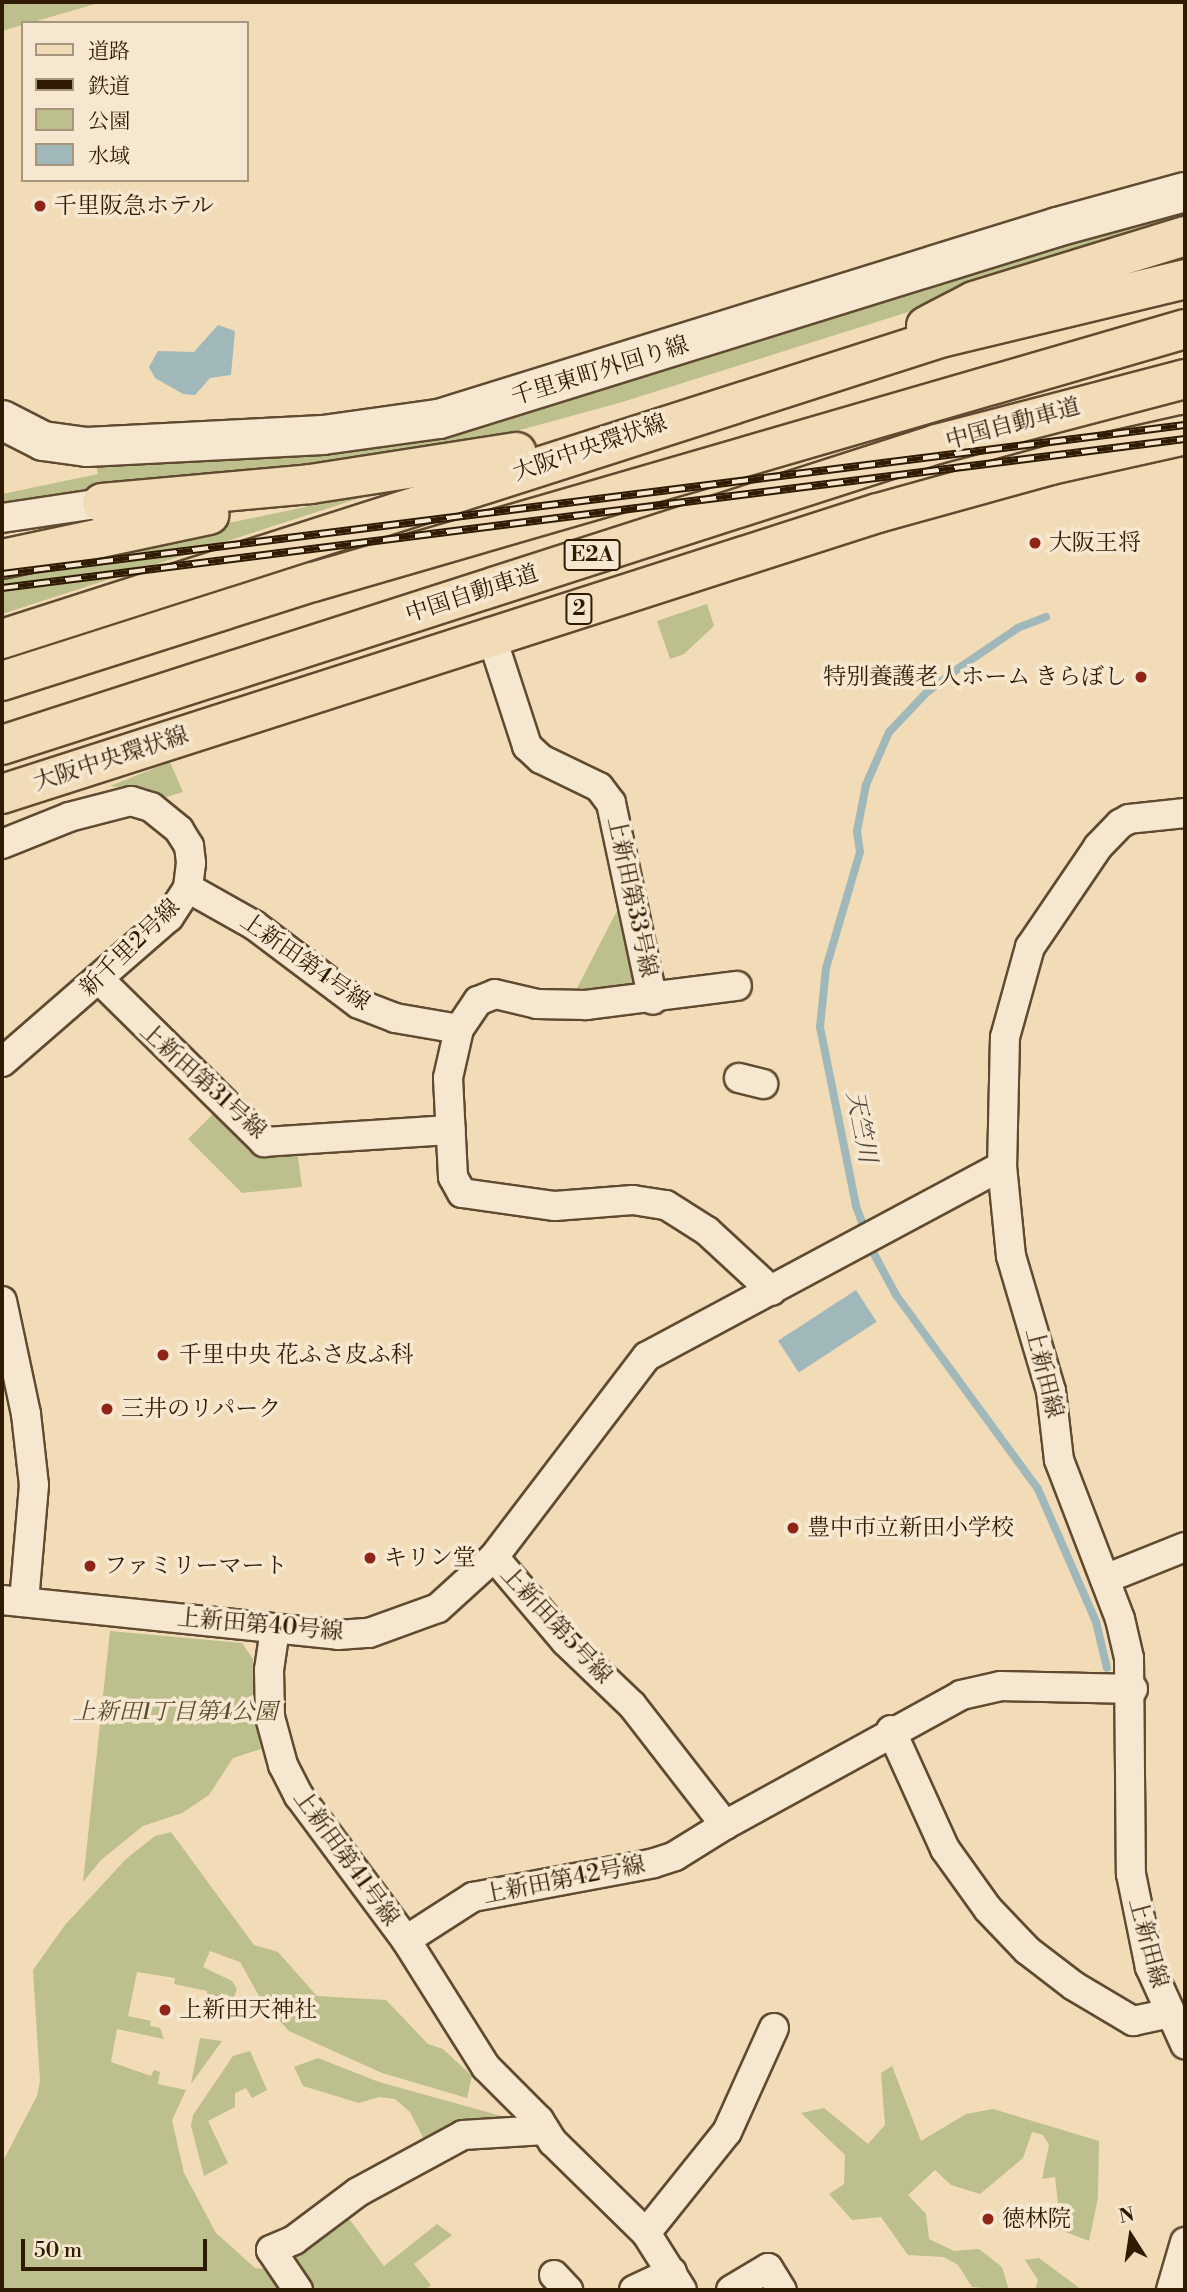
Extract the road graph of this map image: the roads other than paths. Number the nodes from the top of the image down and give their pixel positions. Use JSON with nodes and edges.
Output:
{"nodes":[{"id":1,"x":1185,"y":192,"type":"edge"},
{"id":2,"x":1185,"y":236,"type":"edge"},
{"id":3,"x":1185,"y":279,"type":"edge"},
{"id":4,"x":1185,"y":329,"type":"edge"},
{"id":5,"x":846,"y":367,"type":"junction"},
{"id":6,"x":1185,"y":379,"type":"edge"},
{"id":7,"x":2,"y":420,"type":"edge"},
{"id":8,"x":656,"y":426,"type":"junction"},
{"id":9,"x":1185,"y":435,"type":"edge"},
{"id":10,"x":1185,"y":461,"type":"edge"},
{"id":11,"x":364,"y":478,"type":"junction"},
{"id":12,"x":995,"y":481,"type":"junction"},
{"id":13,"x":102,"y":503,"type":"joint"},
{"id":14,"x":2,"y":518,"type":"edge"},
{"id":15,"x":2,"y":559,"type":"edge"},
{"id":16,"x":492,"y":638,"type":"junction"},
{"id":17,"x":2,"y":639,"type":"edge"},
{"id":18,"x":2,"y":681,"type":"edge"},
{"id":19,"x":164,"y":742,"type":"junction"},
{"id":20,"x":2,"y":745,"type":"edge"},
{"id":21,"x":2,"y":794,"type":"edge"},
{"id":22,"x":1185,"y":813,"type":"edge"},
{"id":23,"x":2,"y":817,"type":"edge"},
{"id":24,"x":2,"y":844,"type":"edge"},
{"id":25,"x":188,"y":888,"type":"junction"},
{"id":26,"x":100,"y":980,"type":"junction"},
{"id":27,"x":737,"y":986,"type":"dead end"},
{"id":28,"x":653,"y":1000,"type":"junction"},
{"id":29,"x":459,"y":1028,"type":"junction"},
{"id":30,"x":2,"y":1062,"type":"edge"},
{"id":31,"x":451,"y":1129,"type":"junction"},
{"id":32,"x":1002,"y":1166,"type":"junction"},
{"id":33,"x":772,"y":1291,"type":"junction"},
{"id":34,"x":2,"y":1301,"type":"edge"},
{"id":35,"x":1185,"y":1547,"type":"edge"},
{"id":36,"x":495,"y":1557,"type":"junction"},
{"id":37,"x":1105,"y":1579,"type":"junction"},
{"id":38,"x":13,"y":1601,"type":"edge"},
{"id":39,"x":275,"y":1629,"type":"junction"},
{"id":40,"x":1133,"y":1689,"type":"junction"},
{"id":41,"x":891,"y":1730,"type":"junction"},
{"id":42,"x":725,"y":1825,"type":"junction"},
{"id":43,"x":406,"y":1940,"type":"junction"},
{"id":44,"x":1170,"y":2013,"type":"junction"},
{"id":45,"x":774,"y":2028,"type":"dead end"},
{"id":46,"x":1185,"y":2044,"type":"edge"},
{"id":47,"x":545,"y":2130,"type":"junction"},
{"id":48,"x":646,"y":2233,"type":"junction"},
{"id":49,"x":1185,"y":2244,"type":"edge"},
{"id":50,"x":677,"y":2281,"type":"edge"},
{"id":51,"x":298,"y":2290,"type":"edge"},
{"id":52,"x":634,"y":2290,"type":"edge"},
{"id":53,"x":731,"y":2290,"type":"edge"},
{"id":54,"x":782,"y":2290,"type":"edge"},
{"id":55,"x":1171,"y":2290,"type":"edge"}],
"edges":[{"from":1,"to":7,"type":"street","name":"千里東町外回り線"},
{"from":2,"to":5,"type":"main road"},
{"from":3,"to":5,"type":"main road","name":"大阪中央環状線"},
{"from":4,"to":18,"type":"main road","name":"中国自動車道","number":"E2A"},
{"from":5,"to":8,"type":"main road","name":"大阪中央環状線"},
{"from":6,"to":20,"type":"main road","name":"中国自動車道","number":"E2A"},
{"from":8,"to":11,"type":"main road"},
{"from":8,"to":17,"type":"main road","name":"大阪中央環状線"},
{"from":9,"to":12,"type":"main road","name":"大阪中央環状線","number":"2"},
{"from":10,"to":12,"type":"main road"},
{"from":11,"to":13,"type":"main road"},
{"from":11,"to":15,"type":"main road"},
{"from":12,"to":16,"type":"main road","name":"大阪中央環状線","number":"2"},
{"from":13,"to":14,"type":"street"},
{"from":16,"to":19,"type":"main road","name":"大阪中央環状線","number":"2"},
{"from":16,"to":28,"type":"street","name":"上新田第33号線"},
{"from":19,"to":21,"type":"main road","name":"大阪中央環状線","number":"2"},
{"from":19,"to":23,"type":"main road"},
{"from":22,"to":32,"type":"street","name":"上新田線"},
{"from":24,"to":25,"type":"street","name":"新千里2号線"},
{"from":25,"to":26,"type":"street","name":"新千里2号線"},
{"from":25,"to":29,"type":"street","name":"上新田第4号線"},
{"from":26,"to":30,"type":"street","name":"新千里2号線"},
{"from":26,"to":31,"type":"street","name":"上新田第31号線"},
{"from":27,"to":28,"type":"street"},
{"from":28,"to":29,"type":"street"},
{"from":29,"to":31,"type":"street"},
{"from":31,"to":33,"type":"street"},
{"from":32,"to":33,"type":"street","name":"上新田第5号線"},
{"from":32,"to":37,"type":"street","name":"上新田線"},
{"from":33,"to":36,"type":"street","name":"上新田第5号線"},
{"from":34,"to":38,"type":"street"},
{"from":35,"to":37,"type":"street"},
{"from":36,"to":39,"type":"street","name":"上新田第40号線"},
{"from":36,"to":42,"type":"street","name":"上新田第5号線"},
{"from":37,"to":40,"type":"street","name":"上新田線"},
{"from":38,"to":39,"type":"street","name":"上新田第40号線"},
{"from":39,"to":43,"type":"street","name":"上新田第41号線"},
{"from":40,"to":41,"type":"street"},
{"from":40,"to":44,"type":"street","name":"上新田線"},
{"from":41,"to":42,"type":"street"},
{"from":41,"to":44,"type":"street"},
{"from":42,"to":43,"type":"street","name":"上新田第42号線"},
{"from":43,"to":47,"type":"street","name":"上新田第41号線"},
{"from":44,"to":46,"type":"street","name":"上新田線"},
{"from":45,"to":48,"type":"street"},
{"from":47,"to":48,"type":"street","name":"上新田第41号線"},
{"from":47,"to":51,"type":"street"},
{"from":48,"to":50,"type":"street","name":"上新田第41号線"},
{"from":49,"to":55,"type":"street"},
{"from":50,"to":52,"type":"street"},
{"from":53,"to":54,"type":"street"}]}
